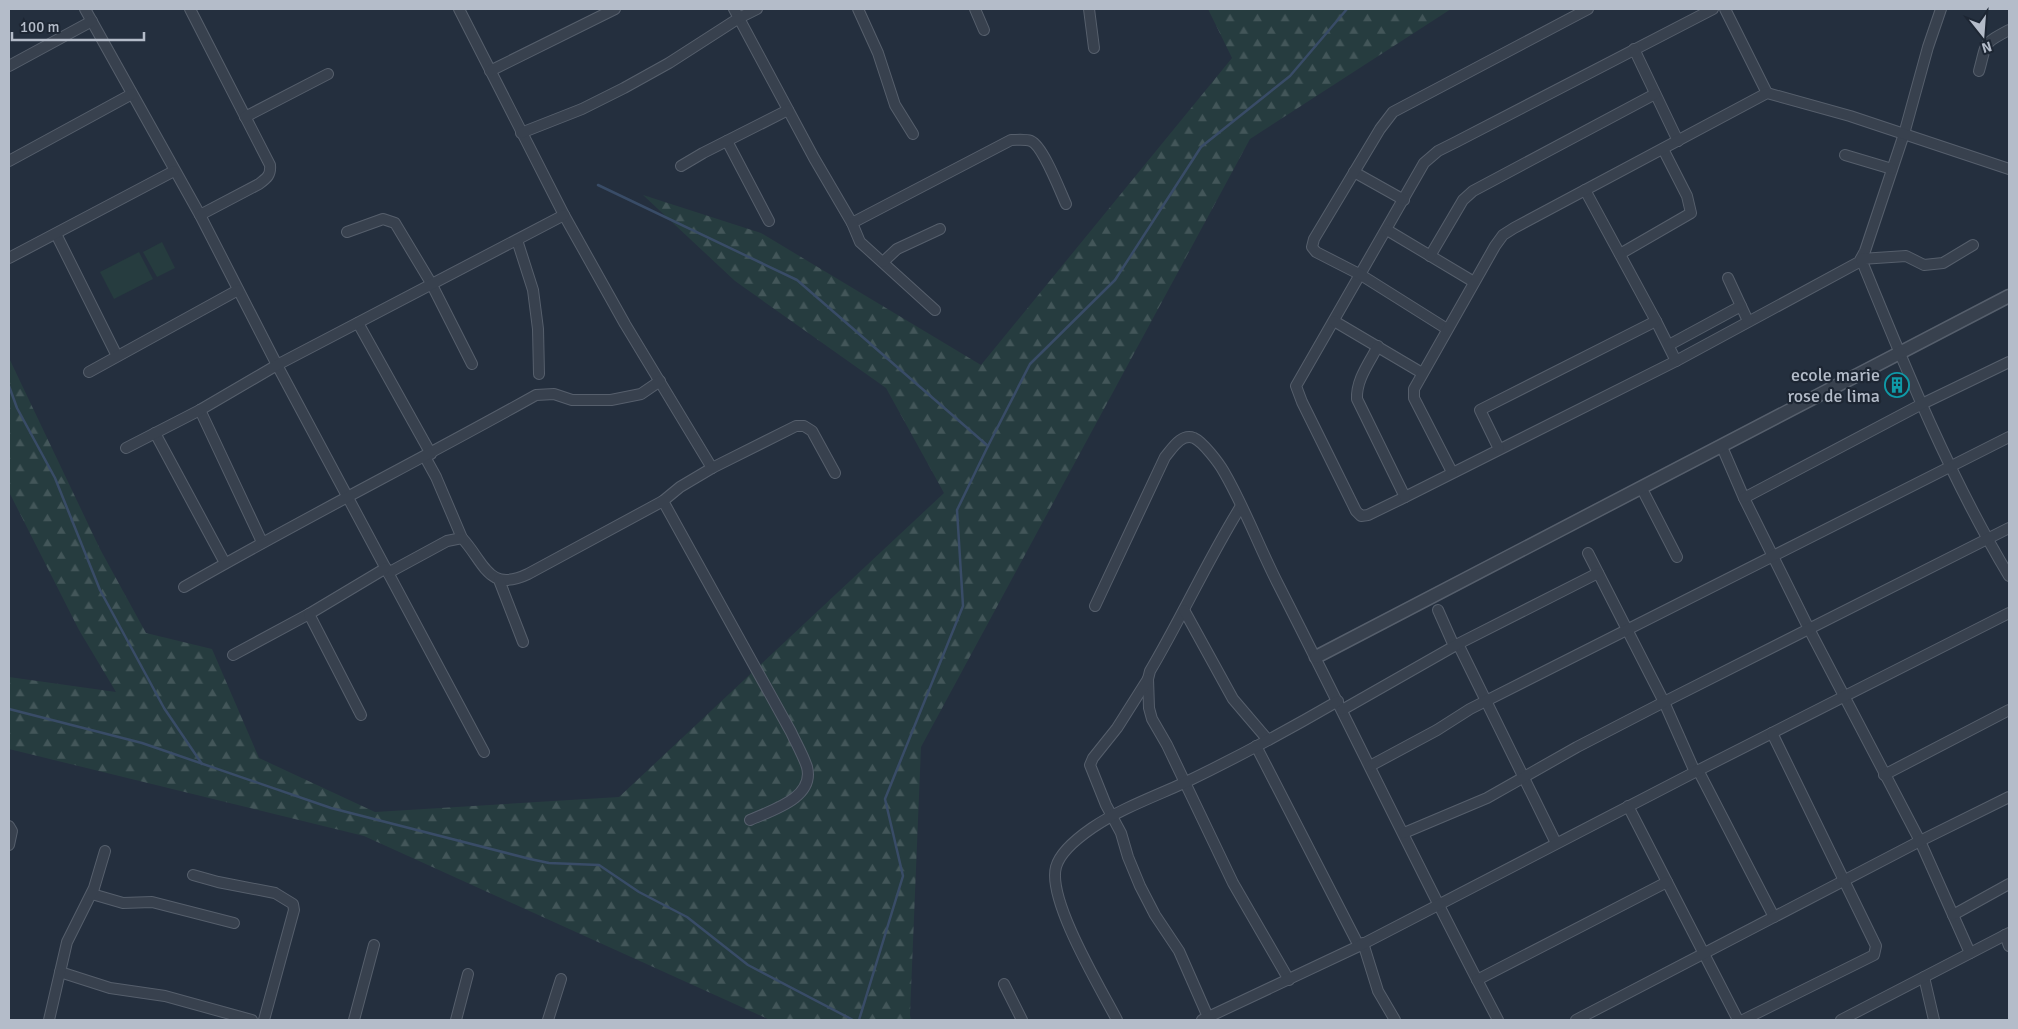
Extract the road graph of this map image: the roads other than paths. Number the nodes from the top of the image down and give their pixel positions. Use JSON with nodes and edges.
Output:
{"nodes":[{"id":1,"x":86,"y":9,"type":"edge"},
{"id":2,"x":190,"y":9,"type":"edge"},
{"id":3,"x":459,"y":9,"type":"edge"},
{"id":4,"x":615,"y":9,"type":"edge"},
{"id":5,"x":757,"y":9,"type":"edge"},
{"id":6,"x":858,"y":9,"type":"edge"},
{"id":7,"x":975,"y":9,"type":"edge"},
{"id":8,"x":1089,"y":9,"type":"edge"},
{"id":9,"x":1588,"y":9,"type":"edge"},
{"id":10,"x":1713,"y":9,"type":"edge"},
{"id":11,"x":1725,"y":9,"type":"edge"},
{"id":12,"x":1941,"y":9,"type":"edge"},
{"id":13,"x":736,"y":13,"type":"edge"},
{"id":14,"x":92,"y":21,"type":"junction"},
{"id":15,"x":984,"y":30,"type":"dead end"},
{"id":16,"x":2009,"y":30,"type":"edge"},
{"id":17,"x":1094,"y":48,"type":"dead end"},
{"id":18,"x":1634,"y":49,"type":"junction"},
{"id":19,"x":9,"y":66,"type":"edge"},
{"id":20,"x":490,"y":71,"type":"junction"},
{"id":21,"x":1979,"y":71,"type":"dead end"},
{"id":22,"x":328,"y":74,"type":"dead end"},
{"id":23,"x":132,"y":94,"type":"junction"},
{"id":24,"x":1655,"y":94,"type":"junction"},
{"id":25,"x":1766,"y":94,"type":"junction"},
{"id":26,"x":788,"y":110,"type":"junction"},
{"id":27,"x":245,"y":117,"type":"junction"},
{"id":28,"x":521,"y":133,"type":"junction"},
{"id":29,"x":913,"y":134,"type":"dead end"},
{"id":30,"x":1904,"y":134,"type":"junction"},
{"id":31,"x":727,"y":141,"type":"junction"},
{"id":32,"x":1678,"y":141,"type":"junction"},
{"id":33,"x":1663,"y":149,"type":"junction"},
{"id":34,"x":1845,"y":154,"type":"dead end"},
{"id":35,"x":9,"y":161,"type":"edge"},
{"id":36,"x":681,"y":166,"type":"dead end"},
{"id":37,"x":1892,"y":169,"type":"junction"},
{"id":38,"x":2009,"y":169,"type":"edge"},
{"id":39,"x":174,"y":171,"type":"junction"},
{"id":40,"x":1354,"y":172,"type":"junction"},
{"id":41,"x":1585,"y":190,"type":"junction"},
{"id":42,"x":1404,"y":200,"type":"junction"},
{"id":43,"x":1066,"y":204,"type":"dead end"},
{"id":44,"x":200,"y":215,"type":"junction"},
{"id":45,"x":564,"y":215,"type":"junction"},
{"id":46,"x":769,"y":221,"type":"dead end"},
{"id":47,"x":852,"y":223,"type":"junction"},
{"id":48,"x":940,"y":228,"type":"dead end"},
{"id":49,"x":1387,"y":230,"type":"junction"},
{"id":50,"x":347,"y":232,"type":"dead end"},
{"id":51,"x":56,"y":234,"type":"junction"},
{"id":52,"x":517,"y":240,"type":"junction"},
{"id":53,"x":1973,"y":245,"type":"dead end"},
{"id":54,"x":1620,"y":254,"type":"junction"},
{"id":55,"x":1430,"y":256,"type":"junction"},
{"id":56,"x":9,"y":258,"type":"edge"},
{"id":57,"x":1861,"y":259,"type":"junction"},
{"id":58,"x":883,"y":262,"type":"junction"},
{"id":59,"x":1361,"y":275,"type":"junction"},
{"id":60,"x":1728,"y":278,"type":"dead end"},
{"id":61,"x":1474,"y":282,"type":"junction"},
{"id":62,"x":431,"y":283,"type":"junction"},
{"id":63,"x":238,"y":290,"type":"junction"},
{"id":64,"x":2009,"y":296,"type":"edge"},
{"id":65,"x":1741,"y":306,"type":"junction"},
{"id":66,"x":935,"y":310,"type":"dead end"},
{"id":67,"x":1334,"y":321,"type":"junction"},
{"id":68,"x":1656,"y":321,"type":"junction"},
{"id":69,"x":1748,"y":322,"type":"junction"},
{"id":70,"x":358,"y":323,"type":"junction"},
{"id":71,"x":1448,"y":329,"type":"junction"},
{"id":72,"x":1669,"y":345,"type":"junction"},
{"id":73,"x":1378,"y":346,"type":"junction"},
{"id":74,"x":1900,"y":353,"type":"junction"},
{"id":75,"x":117,"y":356,"type":"junction"},
{"id":76,"x":1676,"y":362,"type":"junction"},
{"id":77,"x":2009,"y":362,"type":"edge"},
{"id":78,"x":472,"y":364,"type":"dead end"},
{"id":79,"x":277,"y":365,"type":"junction"},
{"id":80,"x":89,"y":372,"type":"dead end"},
{"id":81,"x":1422,"y":373,"type":"junction"},
{"id":82,"x":539,"y":374,"type":"dead end"},
{"id":83,"x":660,"y":381,"type":"junction"},
{"id":84,"x":1922,"y":404,"type":"junction"},
{"id":85,"x":200,"y":410,"type":"junction"},
{"id":86,"x":154,"y":433,"type":"junction"},
{"id":87,"x":2009,"y":437,"type":"edge"},
{"id":88,"x":1722,"y":447,"type":"junction"},
{"id":89,"x":126,"y":448,"type":"dead end"},
{"id":90,"x":1499,"y":449,"type":"junction"},
{"id":91,"x":428,"y":455,"type":"junction"},
{"id":92,"x":1951,"y":467,"type":"junction"},
{"id":93,"x":712,"y":468,"type":"junction"},
{"id":94,"x":1452,"y":472,"type":"junction"},
{"id":95,"x":835,"y":473,"type":"dead end"},
{"id":96,"x":1642,"y":489,"type":"junction"},
{"id":97,"x":1405,"y":497,"type":"junction"},
{"id":98,"x":348,"y":498,"type":"junction"},
{"id":99,"x":1744,"y":498,"type":"junction"},
{"id":100,"x":663,"y":501,"type":"junction"},
{"id":101,"x":1241,"y":506,"type":"junction"},
{"id":102,"x":2009,"y":528,"type":"edge"},
{"id":103,"x":462,"y":538,"type":"junction"},
{"id":104,"x":1987,"y":540,"type":"junction"},
{"id":105,"x":262,"y":542,"type":"junction"},
{"id":106,"x":1588,"y":553,"type":"dead end"},
{"id":107,"x":1773,"y":556,"type":"junction"},
{"id":108,"x":1677,"y":557,"type":"dead end"},
{"id":109,"x":225,"y":563,"type":"junction"},
{"id":110,"x":387,"y":570,"type":"junction"},
{"id":111,"x":1598,"y":573,"type":"junction"},
{"id":112,"x":2009,"y":576,"type":"edge"},
{"id":113,"x":499,"y":580,"type":"junction"},
{"id":114,"x":184,"y":586,"type":"dead end"},
{"id":115,"x":1095,"y":606,"type":"dead end"},
{"id":116,"x":1184,"y":610,"type":"junction"},
{"id":117,"x":1438,"y":610,"type":"dead end"},
{"id":118,"x":2009,"y":613,"type":"edge"},
{"id":119,"x":309,"y":614,"type":"junction"},
{"id":120,"x":1809,"y":629,"type":"junction"},
{"id":121,"x":1626,"y":630,"type":"junction"},
{"id":122,"x":523,"y":642,"type":"dead end"},
{"id":123,"x":1456,"y":645,"type":"junction"},
{"id":124,"x":233,"y":655,"type":"dead end"},
{"id":125,"x":1316,"y":657,"type":"junction"},
{"id":126,"x":1148,"y":679,"type":"junction"},
{"id":127,"x":1843,"y":696,"type":"junction"},
{"id":128,"x":1486,"y":700,"type":"junction"},
{"id":129,"x":1664,"y":702,"type":"junction"},
{"id":130,"x":1340,"y":706,"type":"junction"},
{"id":131,"x":2009,"y":710,"type":"edge"},
{"id":132,"x":361,"y":715,"type":"dead end"},
{"id":133,"x":1772,"y":733,"type":"junction"},
{"id":134,"x":1268,"y":740,"type":"junction"},
{"id":135,"x":1256,"y":746,"type":"junction"},
{"id":136,"x":484,"y":752,"type":"dead end"},
{"id":137,"x":1370,"y":766,"type":"junction"},
{"id":138,"x":1696,"y":771,"type":"junction"},
{"id":139,"x":1884,"y":775,"type":"junction"},
{"id":140,"x":1524,"y":778,"type":"junction"},
{"id":141,"x":1185,"y":782,"type":"junction"},
{"id":142,"x":2009,"y":797,"type":"edge"},
{"id":143,"x":1628,"y":806,"type":"junction"},
{"id":144,"x":1112,"y":815,"type":"junction"},
{"id":145,"x":750,"y":820,"type":"dead end"},
{"id":146,"x":9,"y":826,"type":"edge"},
{"id":147,"x":1404,"y":833,"type":"junction"},
{"id":148,"x":1920,"y":841,"type":"junction"},
{"id":149,"x":1556,"y":843,"type":"junction"},
{"id":150,"x":9,"y":845,"type":"edge"},
{"id":151,"x":105,"y":851,"type":"dead end"},
{"id":152,"x":193,"y":875,"type":"dead end"},
{"id":153,"x":1843,"y":881,"type":"junction"},
{"id":154,"x":1667,"y":882,"type":"junction"},
{"id":155,"x":2009,"y":884,"type":"edge"},
{"id":156,"x":92,"y":894,"type":"junction"},
{"id":157,"x":1437,"y":904,"type":"junction"},
{"id":158,"x":1953,"y":915,"type":"junction"},
{"id":159,"x":1774,"y":917,"type":"junction"},
{"id":160,"x":234,"y":923,"type":"dead end"},
{"id":161,"x":2007,"y":934,"type":"edge"},
{"id":162,"x":1361,"y":944,"type":"junction"},
{"id":163,"x":374,"y":945,"type":"dead end"},
{"id":164,"x":2009,"y":946,"type":"edge"},
{"id":165,"x":1704,"y":953,"type":"junction"},
{"id":166,"x":1970,"y":953,"type":"junction"},
{"id":167,"x":60,"y":972,"type":"junction"},
{"id":168,"x":468,"y":974,"type":"dead end"},
{"id":169,"x":1924,"y":978,"type":"junction"},
{"id":170,"x":562,"y":979,"type":"dead end"},
{"id":171,"x":1289,"y":980,"type":"junction"},
{"id":172,"x":1477,"y":980,"type":"junction"},
{"id":173,"x":1004,"y":984,"type":"dead end"},
{"id":174,"x":1205,"y":1019,"type":"edge"},
{"id":175,"x":49,"y":1020,"type":"edge"},
{"id":176,"x":252,"y":1020,"type":"edge"},
{"id":177,"x":264,"y":1020,"type":"edge"},
{"id":178,"x":354,"y":1020,"type":"edge"},
{"id":179,"x":456,"y":1020,"type":"edge"},
{"id":180,"x":548,"y":1020,"type":"edge"},
{"id":181,"x":1022,"y":1020,"type":"edge"},
{"id":182,"x":1117,"y":1020,"type":"edge"},
{"id":183,"x":1396,"y":1020,"type":"edge"},
{"id":184,"x":1498,"y":1020,"type":"edge"},
{"id":185,"x":1576,"y":1020,"type":"edge"},
{"id":186,"x":1738,"y":1020,"type":"edge"},
{"id":187,"x":1744,"y":1020,"type":"edge"},
{"id":188,"x":1842,"y":1020,"type":"edge"},
{"id":189,"x":1934,"y":1020,"type":"edge"}],
"edges":[{"from":1,"to":14,"type":"street"},
{"from":2,"to":27,"type":"street"},
{"from":3,"to":20,"type":"street"},
{"from":4,"to":20,"type":"street"},
{"from":5,"to":13,"type":"street"},
{"from":6,"to":29,"type":"street"},
{"from":7,"to":15,"type":"street"},
{"from":8,"to":17,"type":"street"},
{"from":9,"to":40,"type":"street"},
{"from":10,"to":18,"type":"street"},
{"from":11,"to":25,"type":"street"},
{"from":12,"to":30,"type":"street"},
{"from":13,"to":26,"type":"street"},
{"from":13,"to":28,"type":"street"},
{"from":14,"to":19,"type":"street"},
{"from":14,"to":23,"type":"street"},
{"from":16,"to":21,"type":"street"},
{"from":18,"to":24,"type":"street"},
{"from":18,"to":42,"type":"street"},
{"from":20,"to":28,"type":"street"},
{"from":22,"to":27,"type":"street"},
{"from":23,"to":35,"type":"street"},
{"from":23,"to":39,"type":"street"},
{"from":24,"to":32,"type":"street"},
{"from":24,"to":55,"type":"street"},
{"from":25,"to":30,"type":"street"},
{"from":25,"to":32,"type":"street"},
{"from":26,"to":31,"type":"street"},
{"from":26,"to":47,"type":"street"},
{"from":27,"to":44,"type":"street"},
{"from":28,"to":45,"type":"street"},
{"from":30,"to":37,"type":"street"},
{"from":30,"to":38,"type":"street"},
{"from":31,"to":36,"type":"street"},
{"from":31,"to":46,"type":"street"},
{"from":32,"to":33,"type":"street"},
{"from":33,"to":41,"type":"street"},
{"from":33,"to":54,"type":"street"},
{"from":34,"to":37,"type":"street"},
{"from":37,"to":57,"type":"street"},
{"from":39,"to":44,"type":"street"},
{"from":39,"to":51,"type":"street"},
{"from":40,"to":42,"type":"street"},
{"from":40,"to":59,"type":"street"},
{"from":41,"to":54,"type":"street"},
{"from":41,"to":61,"type":"street"},
{"from":42,"to":49,"type":"street"},
{"from":43,"to":47,"type":"street"},
{"from":44,"to":63,"type":"street"},
{"from":45,"to":52,"type":"street"},
{"from":45,"to":83,"type":"street"},
{"from":47,"to":58,"type":"street"},
{"from":48,"to":58,"type":"street"},
{"from":49,"to":55,"type":"street"},
{"from":49,"to":59,"type":"street"},
{"from":50,"to":62,"type":"street"},
{"from":51,"to":56,"type":"street"},
{"from":51,"to":75,"type":"street"},
{"from":52,"to":62,"type":"street"},
{"from":52,"to":82,"type":"street"},
{"from":53,"to":57,"type":"street"},
{"from":54,"to":68,"type":"street"},
{"from":55,"to":61,"type":"street"},
{"from":57,"to":69,"type":"street"},
{"from":57,"to":74,"type":"street"},
{"from":58,"to":66,"type":"street"},
{"from":59,"to":67,"type":"street"},
{"from":59,"to":71,"type":"street"},
{"from":60,"to":65,"type":"street"},
{"from":61,"to":71,"type":"street"},
{"from":62,"to":70,"type":"street"},
{"from":62,"to":78,"type":"street"},
{"from":63,"to":75,"type":"street"},
{"from":63,"to":79,"type":"street"},
{"from":64,"to":74,"type":"street"},
{"from":65,"to":69,"type":"street"},
{"from":65,"to":72,"type":"street"},
{"from":67,"to":73,"type":"street"},
{"from":67,"to":97,"type":"street"},
{"from":68,"to":72,"type":"street"},
{"from":68,"to":90,"type":"street"},
{"from":69,"to":76,"type":"street"},
{"from":70,"to":79,"type":"street"},
{"from":70,"to":91,"type":"street"},
{"from":71,"to":81,"type":"street"},
{"from":72,"to":76,"type":"street"},
{"from":73,"to":81,"type":"street"},
{"from":73,"to":97,"type":"street"},
{"from":74,"to":84,"type":"street"},
{"from":74,"to":88,"type":"street"},
{"from":75,"to":80,"type":"street"},
{"from":76,"to":90,"type":"street"},
{"from":77,"to":84,"type":"street"},
{"from":79,"to":85,"type":"street"},
{"from":79,"to":98,"type":"street"},
{"from":81,"to":94,"type":"street"},
{"from":83,"to":91,"type":"street"},
{"from":83,"to":93,"type":"street"},
{"from":84,"to":92,"type":"street"},
{"from":84,"to":99,"type":"street"},
{"from":85,"to":86,"type":"street"},
{"from":85,"to":105,"type":"street"},
{"from":86,"to":89,"type":"street"},
{"from":86,"to":109,"type":"street"},
{"from":87,"to":92,"type":"street"},
{"from":88,"to":96,"type":"street"},
{"from":88,"to":99,"type":"street"},
{"from":90,"to":94,"type":"street"},
{"from":91,"to":98,"type":"street"},
{"from":91,"to":103,"type":"street"},
{"from":92,"to":104,"type":"street"},
{"from":92,"to":107,"type":"street"},
{"from":93,"to":95,"type":"street"},
{"from":93,"to":100,"type":"street"},
{"from":94,"to":97,"type":"street"},
{"from":96,"to":108,"type":"street"},
{"from":96,"to":125,"type":"street"},
{"from":98,"to":105,"type":"street"},
{"from":98,"to":110,"type":"street"},
{"from":99,"to":107,"type":"street"},
{"from":100,"to":113,"type":"street"},
{"from":100,"to":145,"type":"street"},
{"from":101,"to":115,"type":"street"},
{"from":101,"to":116,"type":"street"},
{"from":101,"to":125,"type":"street"},
{"from":102,"to":104,"type":"street"},
{"from":103,"to":110,"type":"street"},
{"from":103,"to":113,"type":"street"},
{"from":104,"to":112,"type":"street"},
{"from":104,"to":120,"type":"street"},
{"from":105,"to":109,"type":"street"},
{"from":106,"to":111,"type":"street"},
{"from":107,"to":120,"type":"street"},
{"from":107,"to":121,"type":"street"},
{"from":109,"to":114,"type":"street"},
{"from":110,"to":119,"type":"street"},
{"from":110,"to":136,"type":"street"},
{"from":111,"to":121,"type":"street"},
{"from":111,"to":123,"type":"street"},
{"from":113,"to":122,"type":"street"},
{"from":116,"to":126,"type":"street"},
{"from":116,"to":134,"type":"street"},
{"from":117,"to":123,"type":"street"},
{"from":118,"to":127,"type":"street"},
{"from":119,"to":124,"type":"street"},
{"from":119,"to":132,"type":"street"},
{"from":120,"to":127,"type":"street"},
{"from":120,"to":129,"type":"street"},
{"from":121,"to":128,"type":"street"},
{"from":121,"to":129,"type":"street"},
{"from":123,"to":128,"type":"street"},
{"from":123,"to":130,"type":"street"},
{"from":125,"to":130,"type":"street"},
{"from":126,"to":141,"type":"street"},
{"from":126,"to":144,"type":"street"},
{"from":127,"to":133,"type":"street"},
{"from":127,"to":139,"type":"street"},
{"from":128,"to":137,"type":"street"},
{"from":128,"to":140,"type":"street"},
{"from":129,"to":138,"type":"street"},
{"from":129,"to":140,"type":"street"},
{"from":130,"to":134,"type":"street"},
{"from":130,"to":137,"type":"street"},
{"from":131,"to":139,"type":"street"},
{"from":133,"to":138,"type":"street"},
{"from":133,"to":153,"type":"street"},
{"from":134,"to":135,"type":"street"},
{"from":135,"to":141,"type":"street"},
{"from":135,"to":162,"type":"street"},
{"from":137,"to":147,"type":"street"},
{"from":138,"to":143,"type":"street"},
{"from":138,"to":159,"type":"street"},
{"from":139,"to":148,"type":"street"},
{"from":140,"to":147,"type":"street"},
{"from":140,"to":149,"type":"street"},
{"from":141,"to":144,"type":"street"},
{"from":141,"to":171,"type":"street"},
{"from":142,"to":148,"type":"street"},
{"from":143,"to":149,"type":"street"},
{"from":143,"to":154,"type":"street"},
{"from":144,"to":174,"type":"street"},
{"from":144,"to":182,"type":"street"},
{"from":146,"to":150,"type":"street"},
{"from":147,"to":157,"type":"street"},
{"from":148,"to":153,"type":"street"},
{"from":148,"to":158,"type":"street"},
{"from":149,"to":157,"type":"street"},
{"from":151,"to":156,"type":"street"},
{"from":152,"to":177,"type":"street"},
{"from":153,"to":159,"type":"street"},
{"from":153,"to":187,"type":"street"},
{"from":154,"to":165,"type":"street"},
{"from":154,"to":172,"type":"street"},
{"from":155,"to":158,"type":"street"},
{"from":156,"to":160,"type":"street"},
{"from":156,"to":167,"type":"street"},
{"from":157,"to":162,"type":"street"},
{"from":157,"to":172,"type":"street"},
{"from":158,"to":166,"type":"street"},
{"from":159,"to":165,"type":"street"},
{"from":161,"to":164,"type":"street"},
{"from":161,"to":166,"type":"street"},
{"from":162,"to":171,"type":"street"},
{"from":162,"to":183,"type":"street"},
{"from":163,"to":178,"type":"street"},
{"from":165,"to":185,"type":"street"},
{"from":165,"to":186,"type":"street"},
{"from":166,"to":169,"type":"street"},
{"from":167,"to":175,"type":"street"},
{"from":167,"to":176,"type":"street"},
{"from":168,"to":179,"type":"street"},
{"from":169,"to":188,"type":"street"},
{"from":169,"to":189,"type":"street"},
{"from":170,"to":180,"type":"street"},
{"from":171,"to":174,"type":"street"},
{"from":172,"to":184,"type":"street"},
{"from":173,"to":181,"type":"street"}]}
